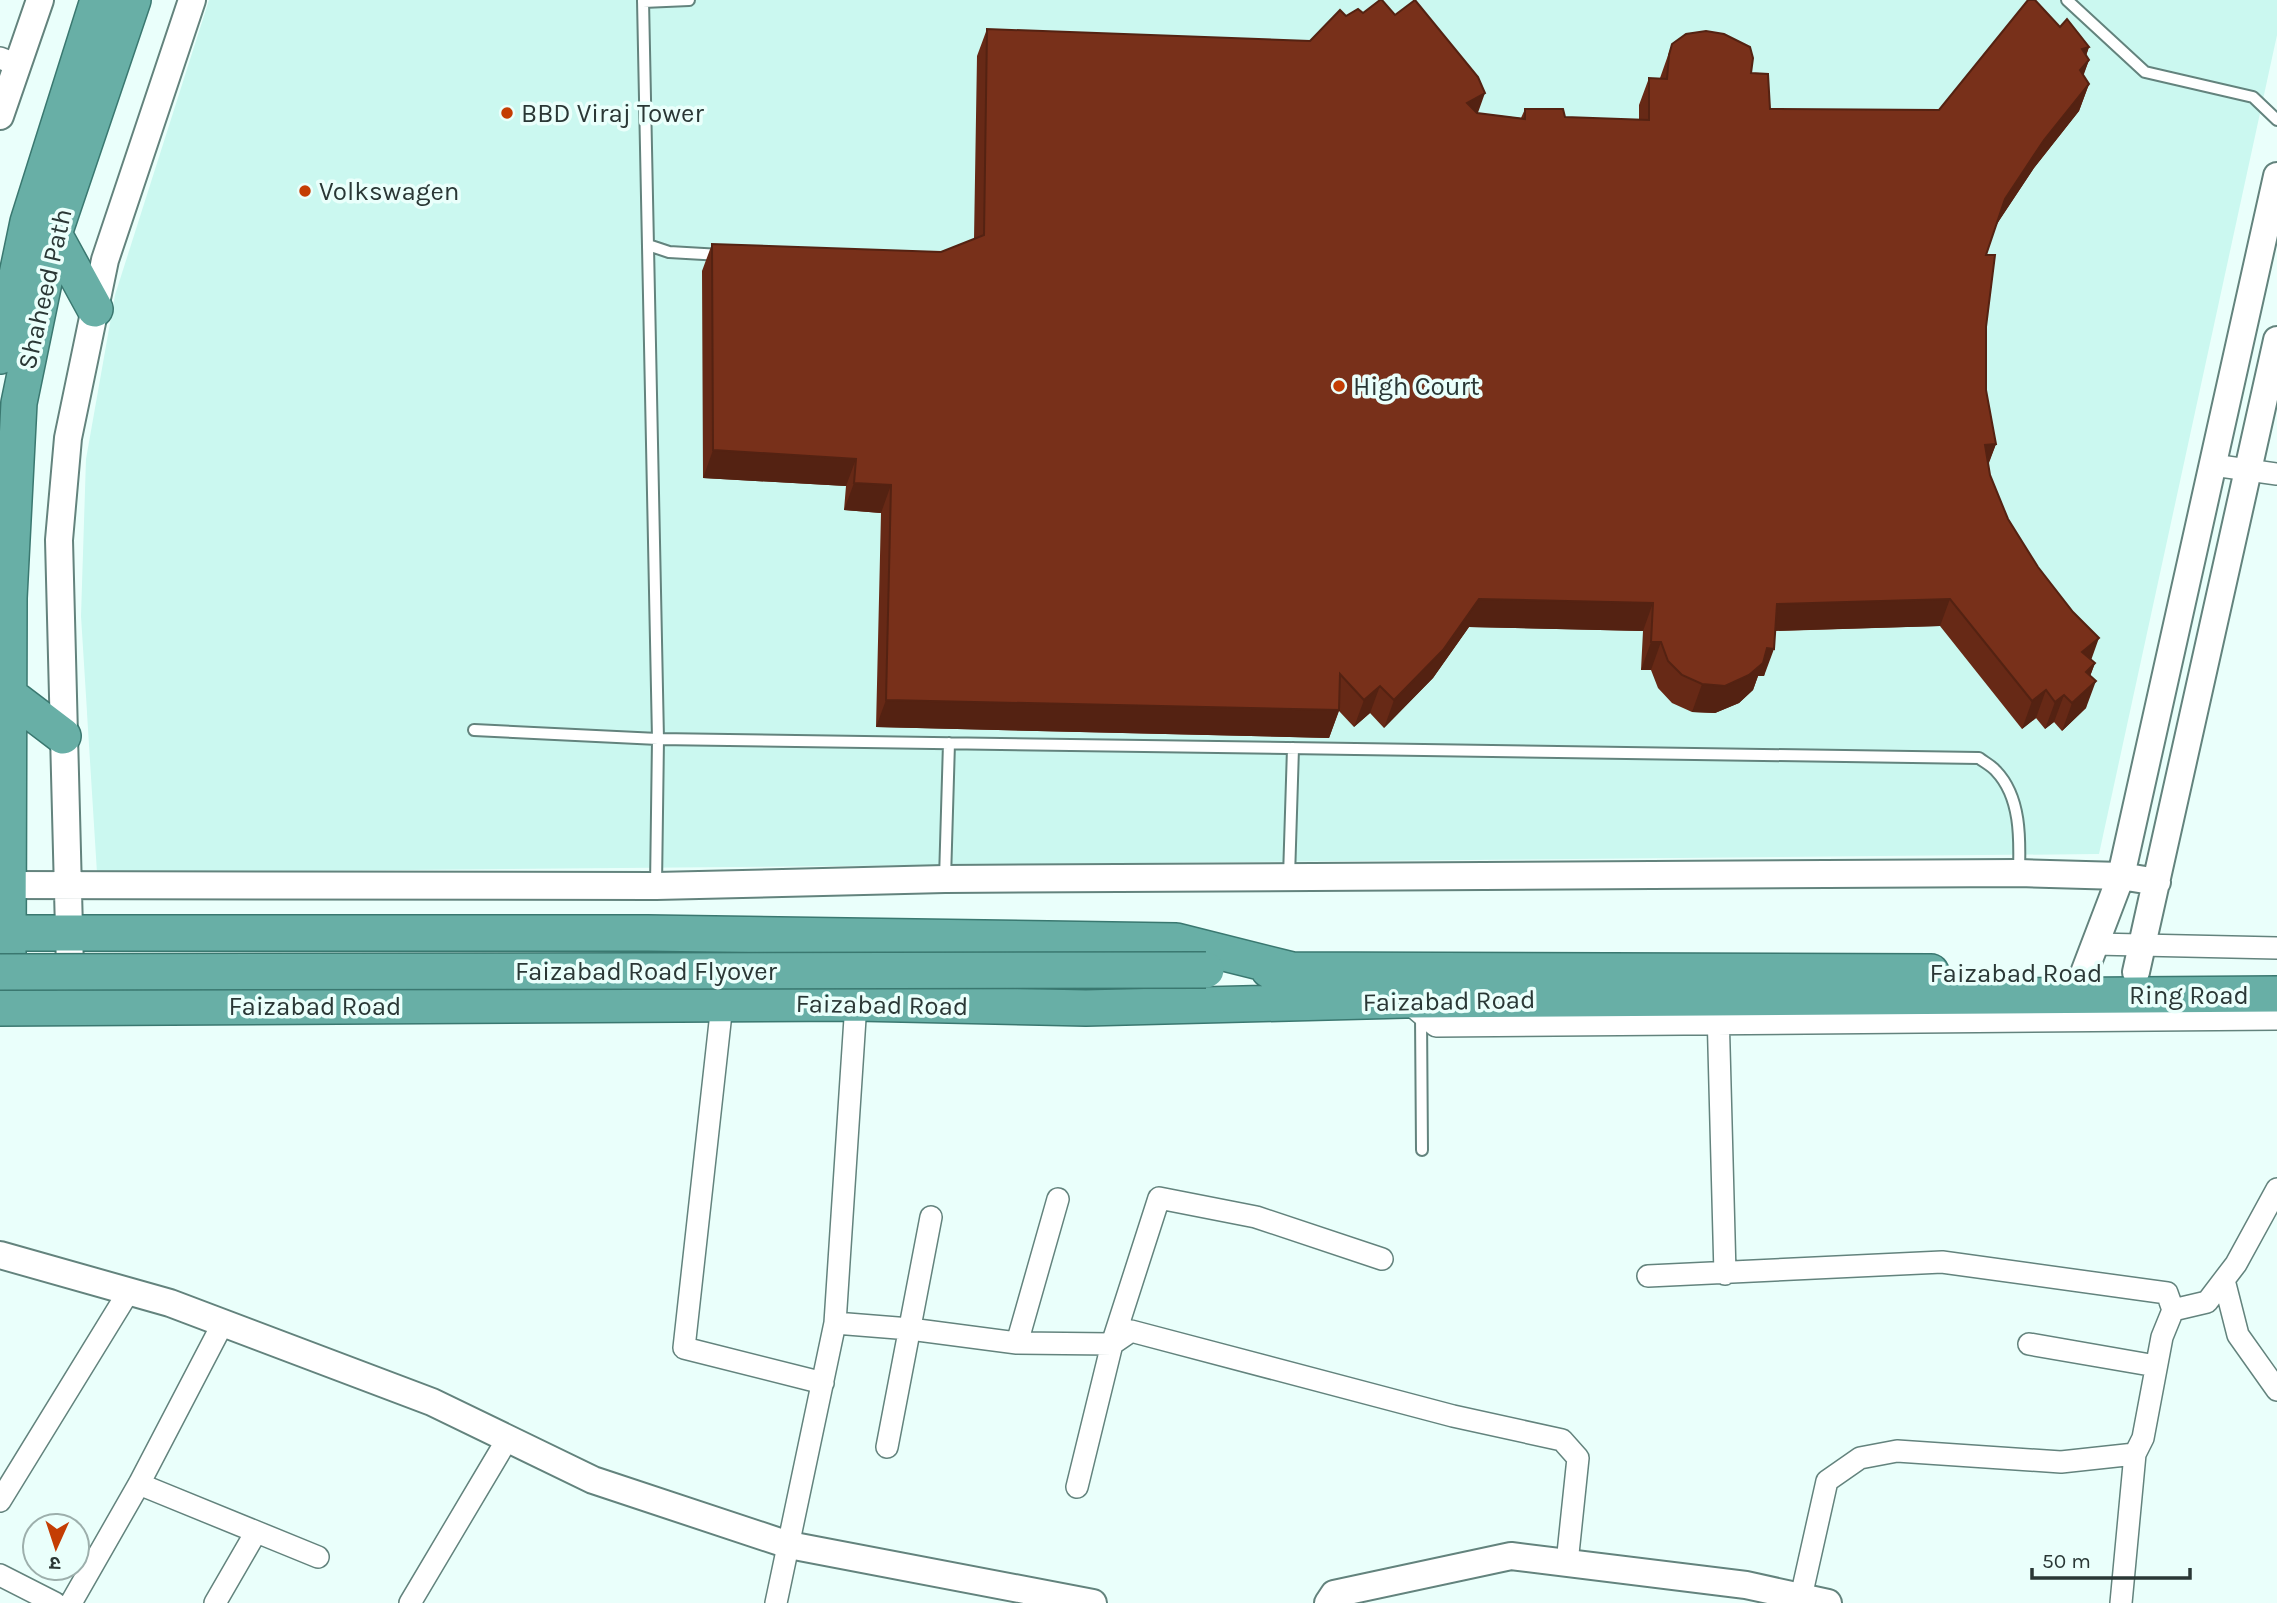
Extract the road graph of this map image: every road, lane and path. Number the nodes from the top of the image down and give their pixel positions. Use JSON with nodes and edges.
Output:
{"nodes":[{"id":1,"x":40,"y":0,"type":"edge"},
{"id":2,"x":98,"y":0,"type":"edge"},
{"id":3,"x":134,"y":0,"type":"edge"},
{"id":4,"x":192,"y":0,"type":"edge"},
{"id":5,"x":689,"y":0,"type":"edge"},
{"id":6,"x":2067,"y":0,"type":"edge"},
{"id":7,"x":643,"y":1,"type":"edge"},
{"id":8,"x":9,"y":62,"type":"edge"},
{"id":9,"x":0,"y":116,"type":"edge"},
{"id":10,"x":2277,"y":120,"type":"edge"},
{"id":11,"x":2277,"y":176,"type":"edge"},
{"id":12,"x":54,"y":234,"type":"junction"},
{"id":13,"x":648,"y":245,"type":"junction"},
{"id":14,"x":737,"y":255,"type":"edge"},
{"id":15,"x":95,"y":309,"type":"junction"},
{"id":16,"x":2277,"y":340,"type":"edge"},
{"id":17,"x":0,"y":356,"type":"edge"},
{"id":18,"x":2213,"y":465,"type":"junction"},
{"id":19,"x":2248,"y":471,"type":"junction"},
{"id":20,"x":2277,"y":474,"type":"edge"},
{"id":21,"x":9,"y":695,"type":"junction"},
{"id":22,"x":474,"y":730,"type":"dead end"},
{"id":23,"x":63,"y":736,"type":"junction"},
{"id":24,"x":658,"y":739,"type":"junction"},
{"id":25,"x":950,"y":743,"type":"junction"},
{"id":26,"x":1293,"y":748,"type":"junction"},
{"id":27,"x":2019,"y":873,"type":"junction"},
{"id":28,"x":2121,"y":876,"type":"junction"},
{"id":29,"x":1289,"y":877,"type":"junction"},
{"id":30,"x":945,"y":878,"type":"junction"},
{"id":31,"x":2157,"y":882,"type":"junction"},
{"id":32,"x":67,"y":884,"type":"junction"},
{"id":33,"x":4,"y":885,"type":"edge"},
{"id":34,"x":656,"y":886,"type":"junction"},
{"id":35,"x":4,"y":933,"type":"edge"},
{"id":36,"x":68,"y":933,"type":"junction"},
{"id":37,"x":2277,"y":947,"type":"edge"},
{"id":38,"x":2090,"y":958,"type":"junction"},
{"id":39,"x":2139,"y":959,"type":"junction"},
{"id":40,"x":1292,"y":970,"type":"junction"},
{"id":41,"x":2277,"y":970,"type":"edge"},
{"id":42,"x":0,"y":972,"type":"edge"},
{"id":43,"x":2277,"y":994,"type":"edge"},
{"id":44,"x":1764,"y":998,"type":"joint"},
{"id":45,"x":856,"y":1003,"type":"junction"},
{"id":46,"x":722,"y":1004,"type":"junction"},
{"id":47,"x":71,"y":1007,"type":"junction"},
{"id":48,"x":1413,"y":1007,"type":"junction"},
{"id":49,"x":4,"y":1008,"type":"edge"},
{"id":50,"x":1718,"y":1012,"type":"junction"},
{"id":51,"x":2277,"y":1019,"type":"edge"},
{"id":52,"x":1422,"y":1150,"type":"dead end"},
{"id":53,"x":2277,"y":1189,"type":"edge"},
{"id":54,"x":1058,"y":1199,"type":"dead end"},
{"id":55,"x":931,"y":1217,"type":"dead end"},
{"id":56,"x":0,"y":1255,"type":"edge"},
{"id":57,"x":1382,"y":1259,"type":"dead end"},
{"id":58,"x":1725,"y":1274,"type":"junction"},
{"id":59,"x":1648,"y":1276,"type":"dead end"},
{"id":60,"x":2224,"y":1280,"type":"junction"},
{"id":61,"x":129,"y":1291,"type":"junction"},
{"id":62,"x":2173,"y":1310,"type":"junction"},
{"id":63,"x":223,"y":1323,"type":"junction"},
{"id":64,"x":835,"y":1323,"type":"junction"},
{"id":65,"x":910,"y":1329,"type":"junction"},
{"id":66,"x":1017,"y":1343,"type":"junction"},
{"id":67,"x":1112,"y":1344,"type":"junction"},
{"id":68,"x":2029,"y":1344,"type":"dead end"},
{"id":69,"x":2156,"y":1366,"type":"junction"},
{"id":70,"x":823,"y":1383,"type":"junction"},
{"id":71,"x":2277,"y":1390,"type":"edge"},
{"id":72,"x":508,"y":1438,"type":"junction"},
{"id":73,"x":887,"y":1447,"type":"dead end"},
{"id":74,"x":2135,"y":1454,"type":"junction"},
{"id":75,"x":139,"y":1484,"type":"junction"},
{"id":76,"x":1077,"y":1487,"type":"dead end"},
{"id":77,"x":0,"y":1501,"type":"edge"},
{"id":78,"x":256,"y":1532,"type":"junction"},
{"id":79,"x":789,"y":1545,"type":"junction"},
{"id":80,"x":318,"y":1557,"type":"dead end"},
{"id":81,"x":1567,"y":1563,"type":"junction"},
{"id":82,"x":0,"y":1575,"type":"edge"},
{"id":83,"x":1756,"y":1595,"type":"edge"},
{"id":84,"x":1801,"y":1597,"type":"junction"},
{"id":85,"x":55,"y":1603,"type":"edge"},
{"id":86,"x":71,"y":1603,"type":"edge"},
{"id":87,"x":215,"y":1603,"type":"edge"},
{"id":88,"x":410,"y":1603,"type":"edge"},
{"id":89,"x":776,"y":1603,"type":"edge"},
{"id":90,"x":1093,"y":1603,"type":"edge"},
{"id":91,"x":1328,"y":1603,"type":"edge"},
{"id":92,"x":1828,"y":1603,"type":"edge"},
{"id":93,"x":2121,"y":1603,"type":"edge"}],
"edges":[{"from":1,"to":8,"type":"street"},
{"from":2,"to":17,"type":"highway","name":"Shaheed Path"},
{"from":3,"to":12,"type":"highway","name":"Shaheed Path"},
{"from":4,"to":15,"type":"street"},
{"from":5,"to":7,"type":"lane"},
{"from":6,"to":10,"type":"lane"},
{"from":7,"to":13,"type":"lane"},
{"from":8,"to":9,"type":"street"},
{"from":11,"to":18,"type":"street"},
{"from":12,"to":15,"type":"highway"},
{"from":12,"to":21,"type":"highway","name":"Shaheed Path"},
{"from":13,"to":14,"type":"lane"},
{"from":13,"to":24,"type":"lane"},
{"from":15,"to":23,"type":"street"},
{"from":16,"to":19,"type":"street"},
{"from":18,"to":19,"type":"street"},
{"from":18,"to":28,"type":"street"},
{"from":19,"to":20,"type":"street"},
{"from":19,"to":31,"type":"street"},
{"from":21,"to":23,"type":"highway"},
{"from":21,"to":33,"type":"highway","name":"Shaheed Path"},
{"from":22,"to":24,"type":"lane"},
{"from":23,"to":32,"type":"street"},
{"from":24,"to":25,"type":"lane"},
{"from":24,"to":34,"type":"lane"},
{"from":25,"to":26,"type":"lane"},
{"from":25,"to":30,"type":"lane"},
{"from":26,"to":27,"type":"lane"},
{"from":26,"to":29,"type":"lane"},
{"from":27,"to":28,"type":"street"},
{"from":27,"to":29,"type":"street"},
{"from":28,"to":31,"type":"street"},
{"from":28,"to":38,"type":"street"},
{"from":29,"to":30,"type":"street"},
{"from":30,"to":34,"type":"street"},
{"from":31,"to":39,"type":"street"},
{"from":32,"to":33,"type":"street"},
{"from":32,"to":34,"type":"street"},
{"from":32,"to":36,"type":"street"},
{"from":33,"to":35,"type":"highway","name":"Shaheed Path"},
{"from":35,"to":36,"type":"highway"},
{"from":35,"to":49,"type":"highway","name":"Shaheed Path"},
{"from":36,"to":40,"type":"highway"},
{"from":36,"to":47,"type":"street"},
{"from":37,"to":39,"type":"street"},
{"from":38,"to":39,"type":"highway","name":"Faizabad Road"},
{"from":38,"to":40,"type":"highway","name":"Faizabad Road"},
{"from":39,"to":41,"type":"highway","name":"Faizabad Road"},
{"from":40,"to":42,"type":"highway","name":"Faizabad Road Flyover","bridge":true},
{"from":43,"to":44,"type":"highway","name":"Ring Road"},
{"from":44,"to":50,"type":"highway","name":"Faizabad Road"},
{"from":45,"to":46,"type":"highway","name":"Faizabad Road"},
{"from":45,"to":48,"type":"highway","name":"Faizabad Road"},
{"from":45,"to":64,"type":"street"},
{"from":46,"to":47,"type":"highway","name":"Faizabad Road"},
{"from":46,"to":70,"type":"street"},
{"from":47,"to":49,"type":"highway","name":"Faizabad Road"},
{"from":48,"to":50,"type":"highway","name":"Faizabad Road"},
{"from":48,"to":52,"type":"lane"},
{"from":50,"to":51,"type":"street"},
{"from":50,"to":58,"type":"street"},
{"from":53,"to":60,"type":"street"},
{"from":54,"to":66,"type":"street"},
{"from":55,"to":65,"type":"street"},
{"from":56,"to":61,"type":"street"},
{"from":57,"to":67,"type":"street"},
{"from":58,"to":59,"type":"street"},
{"from":58,"to":62,"type":"street"},
{"from":60,"to":62,"type":"street"},
{"from":60,"to":71,"type":"street"},
{"from":61,"to":63,"type":"street"},
{"from":61,"to":77,"type":"street"},
{"from":62,"to":69,"type":"street"},
{"from":63,"to":72,"type":"street"},
{"from":63,"to":75,"type":"street"},
{"from":64,"to":65,"type":"street"},
{"from":64,"to":70,"type":"street"},
{"from":65,"to":66,"type":"street"},
{"from":65,"to":73,"type":"street"},
{"from":66,"to":67,"type":"street"},
{"from":67,"to":76,"type":"street"},
{"from":67,"to":81,"type":"street"},
{"from":68,"to":69,"type":"street"},
{"from":69,"to":74,"type":"street"},
{"from":70,"to":79,"type":"street"},
{"from":72,"to":79,"type":"street"},
{"from":72,"to":88,"type":"street"},
{"from":74,"to":84,"type":"street"},
{"from":74,"to":93,"type":"street"},
{"from":75,"to":78,"type":"street"},
{"from":75,"to":86,"type":"street"},
{"from":78,"to":80,"type":"street"},
{"from":78,"to":87,"type":"street"},
{"from":79,"to":89,"type":"street"},
{"from":79,"to":90,"type":"street"},
{"from":81,"to":83,"type":"street"},
{"from":81,"to":91,"type":"street"},
{"from":82,"to":85,"type":"street"},
{"from":83,"to":84,"type":"street"},
{"from":84,"to":92,"type":"street"}]}
